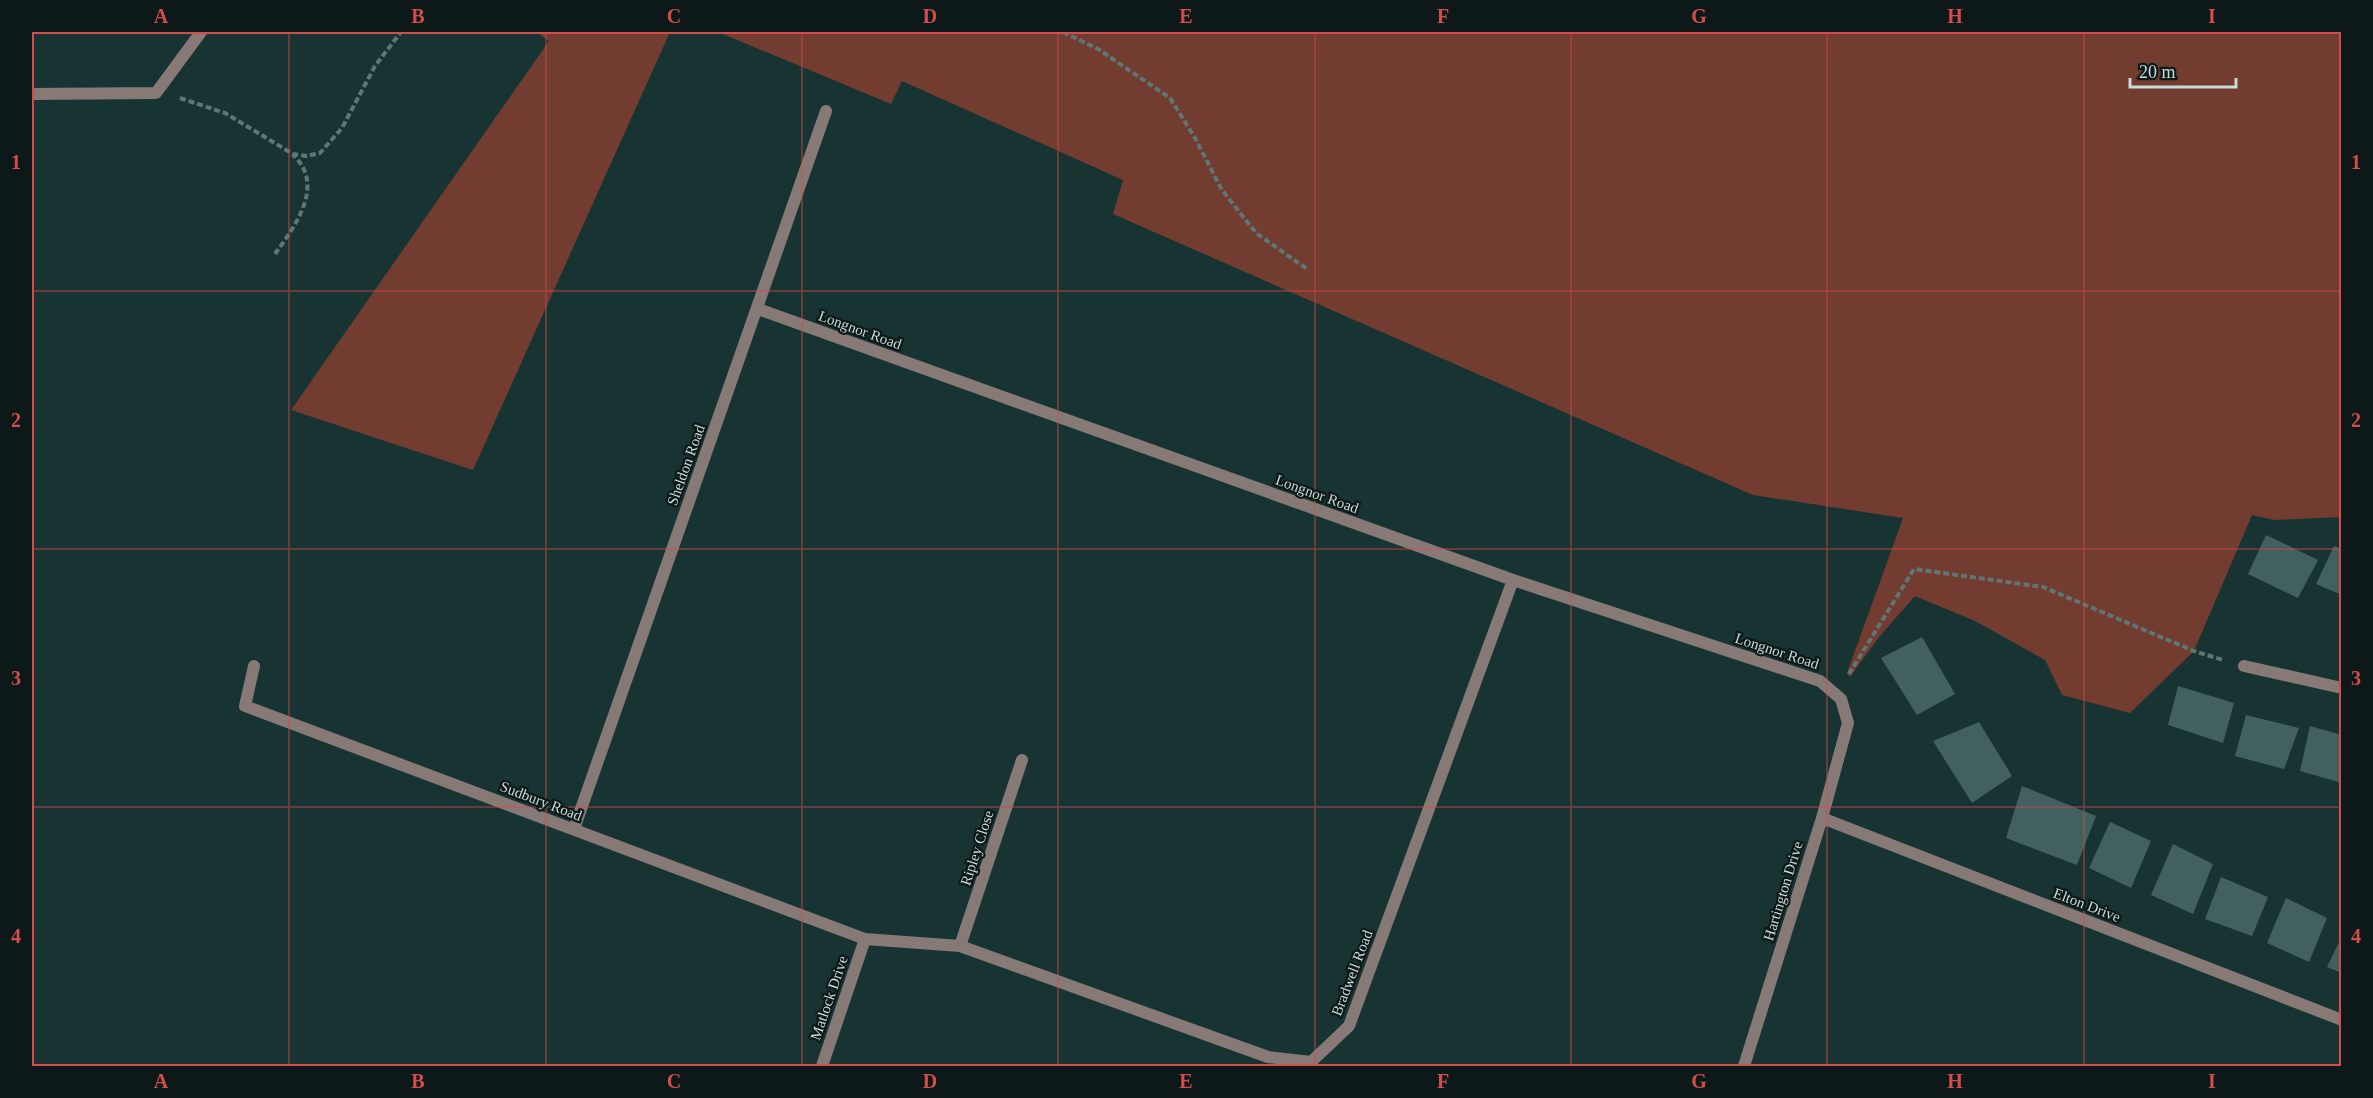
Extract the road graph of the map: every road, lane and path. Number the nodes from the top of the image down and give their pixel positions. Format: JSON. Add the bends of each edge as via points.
{"nodes":[{"id":1,"x":201,"y":32,"type":"edge"},
{"id":2,"x":401,"y":32,"type":"edge"},
{"id":3,"x":1064,"y":32,"type":"edge"},
{"id":4,"x":32,"y":93,"type":"edge"},
{"id":5,"x":156,"y":93,"type":"junction"},
{"id":6,"x":826,"y":111,"type":"dead end"},
{"id":7,"x":293,"y":154,"type":"junction"},
{"id":8,"x":275,"y":254,"type":"dead end"},
{"id":9,"x":1307,"y":269,"type":"dead end"},
{"id":10,"x":758,"y":309,"type":"junction"},
{"id":11,"x":1513,"y":580,"type":"junction"},
{"id":12,"x":254,"y":666,"type":"dead end"},
{"id":13,"x":2244,"y":666,"type":"joint"},
{"id":14,"x":2342,"y":688,"type":"edge"},
{"id":15,"x":1841,"y":699,"type":"junction"},
{"id":16,"x":1022,"y":760,"type":"dead end"},
{"id":17,"x":1822,"y":818,"type":"junction"},
{"id":18,"x":574,"y":829,"type":"junction"},
{"id":19,"x":865,"y":939,"type":"junction"},
{"id":20,"x":960,"y":946,"type":"junction"},
{"id":21,"x":2342,"y":1020,"type":"edge"},
{"id":22,"x":822,"y":1066,"type":"edge"},
{"id":23,"x":1744,"y":1066,"type":"edge"}],
"edges":[{"from":1,"to":5,"type":"street"},
{"from":2,"to":7,"type":"path","via":[[375,66],[342,128],[320,153]]},
{"from":3,"to":9,"type":"path","via":[[1170,98],[1221,190],[1256,233]]},
{"from":4,"to":5,"type":"street"},
{"from":5,"to":7,"type":"path","via":[[195,101],[225,113]]},
{"from":6,"to":10,"type":"street","name":"Sheldon Road"},
{"from":7,"to":8,"type":"path","via":[[303,163],[308,179],[306,200],[297,223]]},
{"from":10,"to":11,"type":"street","name":"Longnor Road"},
{"from":10,"to":18,"type":"street","name":"Sheldon Road"},
{"from":11,"to":15,"type":"street","name":"Longnor Road","via":[[1820,681]]},
{"from":11,"to":20,"type":"street","name":"Bradwell Road","via":[[1349,1026],[1311,1062],[1268,1057]]},
{"from":12,"to":18,"type":"street","name":"Sudbury Road","via":[[245,706]]},
{"from":13,"to":14,"type":"street"},
{"from":13,"to":15,"type":"path","via":[[2194,651],[2043,587],[1914,569],[1848,676]]},
{"from":15,"to":17,"type":"street","name":"Hartington Drive","via":[[1848,723]]},
{"from":16,"to":20,"type":"street","name":"Ripley Close"},
{"from":17,"to":21,"type":"street","name":"Elton Drive"},
{"from":17,"to":23,"type":"street","name":"Hartington Drive"},
{"from":18,"to":19,"type":"street","name":"Sudbury Road"},
{"from":19,"to":20,"type":"street","name":"Bradwell Road"},
{"from":19,"to":22,"type":"street","name":"Matlock Drive"}]}
